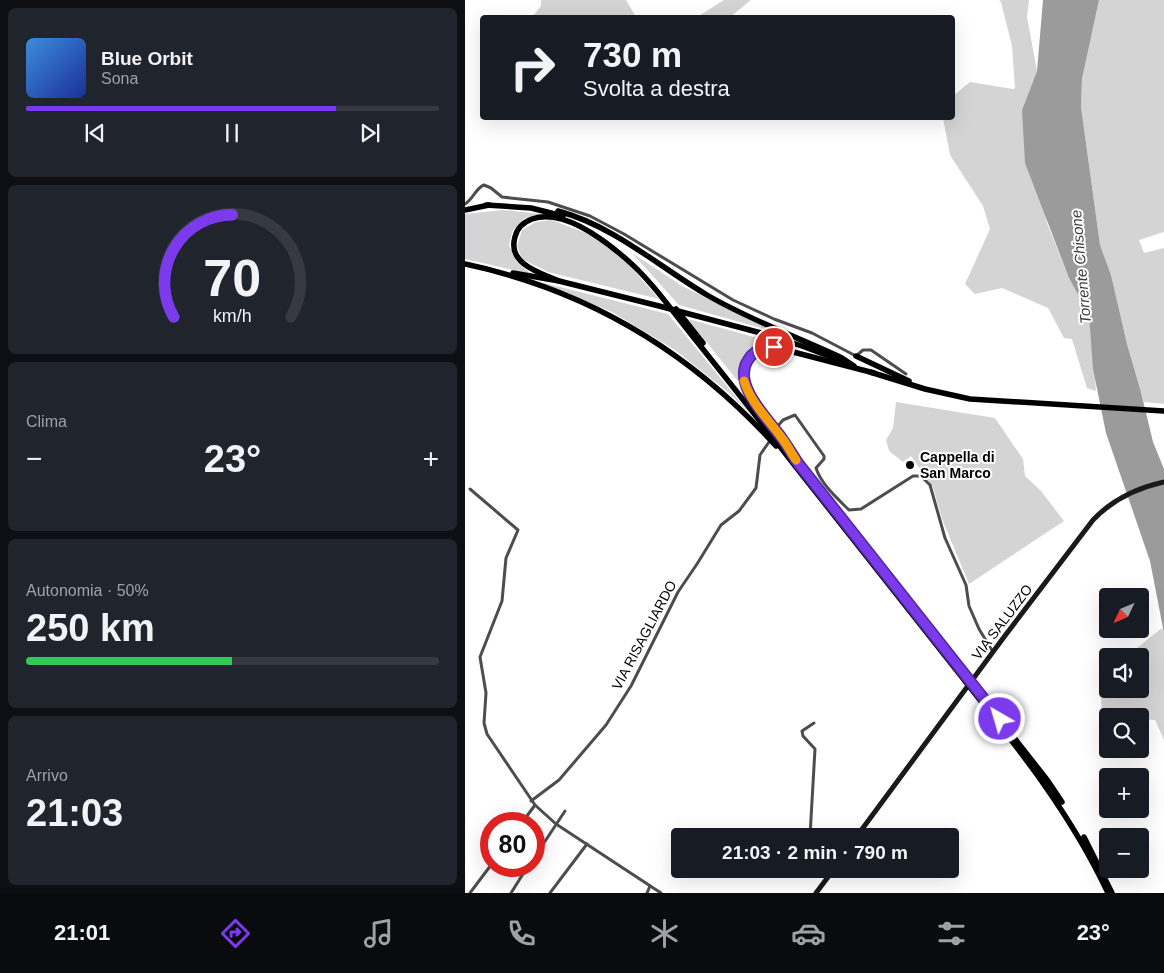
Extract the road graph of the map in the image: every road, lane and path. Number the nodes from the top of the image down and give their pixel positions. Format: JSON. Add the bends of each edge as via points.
{"nodes":[{"id":1,"x":465,"y":204,"type":"edge"},
{"id":2,"x":486,"y":205,"type":"junction"},
{"id":3,"x":465,"y":210,"type":"edge"},
{"id":4,"x":465,"y":264,"type":"edge"},
{"id":5,"x":482,"y":267,"type":"junction"},
{"id":6,"x":559,"y":281,"type":"junction"},
{"id":7,"x":856,"y":356,"type":"junction"},
{"id":8,"x":853,"y":366,"type":"junction"},
{"id":9,"x":874,"y":373,"type":"junction"},
{"id":10,"x":906,"y":374,"type":"dead end"},
{"id":11,"x":925,"y":389,"type":"junction"},
{"id":12,"x":1164,"y":411,"type":"edge"},
{"id":13,"x":777,"y":427,"type":"dead end"},
{"id":14,"x":769,"y":442,"type":"dead end"},
{"id":15,"x":798,"y":463,"type":"junction"},
{"id":16,"x":798,"y":470,"type":"junction"},
{"id":17,"x":1164,"y":482,"type":"edge"},
{"id":18,"x":470,"y":489,"type":"dead end"},
{"id":19,"x":911,"y":610,"type":"junction"},
{"id":20,"x":993,"y":652,"type":"junction"},
{"id":21,"x":974,"y":690,"type":"junction"},
{"id":22,"x":814,"y":723,"type":"dead end"},
{"id":23,"x":531,"y":801,"type":"junction"},
{"id":24,"x":535,"y":806,"type":"junction"},
{"id":25,"x":565,"y":811,"type":"dead end"},
{"id":26,"x":530,"y":812,"type":"edge"},
{"id":27,"x":557,"y":824,"type":"junction"},
{"id":28,"x":811,"y":828,"type":"edge"},
{"id":29,"x":863,"y":828,"type":"edge"},
{"id":30,"x":545,"y":842,"type":"edge"},
{"id":31,"x":587,"y":844,"type":"junction"},
{"id":32,"x":482,"y":877,"type":"edge"},
{"id":33,"x":521,"y":877,"type":"edge"},
{"id":34,"x":827,"y":878,"type":"edge"},
{"id":35,"x":650,"y":886,"type":"junction"},
{"id":36,"x":470,"y":893,"type":"edge"},
{"id":37,"x":511,"y":893,"type":"edge"},
{"id":38,"x":549,"y":893,"type":"edge"},
{"id":39,"x":647,"y":893,"type":"edge"},
{"id":40,"x":661,"y":893,"type":"edge"},
{"id":41,"x":817,"y":893,"type":"edge"},
{"id":42,"x":1108,"y":893,"type":"edge"},
{"id":43,"x":1112,"y":893,"type":"edge"}],
"edges":[{"from":1,"to":7,"type":"street","via":[[484,185],[501,197],[549,202],[590,216],[733,300],[812,333]]},
{"from":2,"to":3,"type":"main road"},
{"from":2,"to":8,"type":"main road","via":[[539,206],[585,220],[721,303]]},
{"from":2,"to":15,"type":"main road","via":[[531,208],[560,215],[591,229],[621,250],[684,318]]},
{"from":4,"to":5,"type":"main road"},
{"from":5,"to":6,"type":"main road"},
{"from":5,"to":16,"type":"main road","via":[[565,295],[654,340],[716,386]]},
{"from":6,"to":8,"type":"main road","via":[[802,346]]},
{"from":6,"to":16,"type":"main road","via":[[525,266],[516,254],[515,235],[531,220],[549,217],[569,222],[595,234],[628,260],[651,284]]},
{"from":7,"to":10,"type":"street","via":[[863,350],[871,350]]},
{"from":7,"to":11,"type":"main road"},
{"from":8,"to":9,"type":"main road"},
{"from":9,"to":11,"type":"main road"},
{"from":9,"to":15,"type":"main road","via":[[779,348],[762,348],[751,356],[744,374],[748,391]]},
{"from":11,"to":12,"type":"main road","via":[[970,399]]},
{"from":13,"to":20,"type":"street","via":[[795,415],[824,456],[816,468],[819,476],[849,510],[861,509],[913,476],[921,476],[930,485],[945,538],[966,585],[969,606]]},
{"from":14,"to":23,"type":"street","name":"VIA RISAGLIARDO","via":[[760,455],[756,488],[739,511],[721,525],[678,592],[631,686],[607,725],[559,780]]},
{"from":15,"to":19,"type":"main road"},
{"from":16,"to":19,"type":"main road"},
{"from":17,"to":20,"type":"main road","name":"VIA SALUZZO","via":[[1118,499],[1105,508]]},
{"from":18,"to":23,"type":"street","via":[[518,530],[506,558],[502,601],[480,657],[487,693],[484,723],[487,734]]},
{"from":19,"to":21,"type":"main road"},
{"from":20,"to":29,"type":"main road","name":"VIA SALUZZO"},
{"from":21,"to":42,"type":"main road","via":[[1064,811]]},
{"from":21,"to":43,"type":"main road","via":[[1048,781],[1101,868]]},
{"from":22,"to":28,"type":"street","via":[[803,731],[803,736],[815,749]]},
{"from":23,"to":24,"type":"street"},
{"from":24,"to":26,"type":"street"},
{"from":24,"to":27,"type":"street"},
{"from":25,"to":27,"type":"street"},
{"from":27,"to":30,"type":"street"},
{"from":27,"to":31,"type":"street"},
{"from":31,"to":35,"type":"street"},
{"from":31,"to":38,"type":"street"},
{"from":32,"to":36,"type":"street"},
{"from":33,"to":37,"type":"street"},
{"from":34,"to":41,"type":"main road"},
{"from":35,"to":39,"type":"street"},
{"from":35,"to":40,"type":"street"}]}
